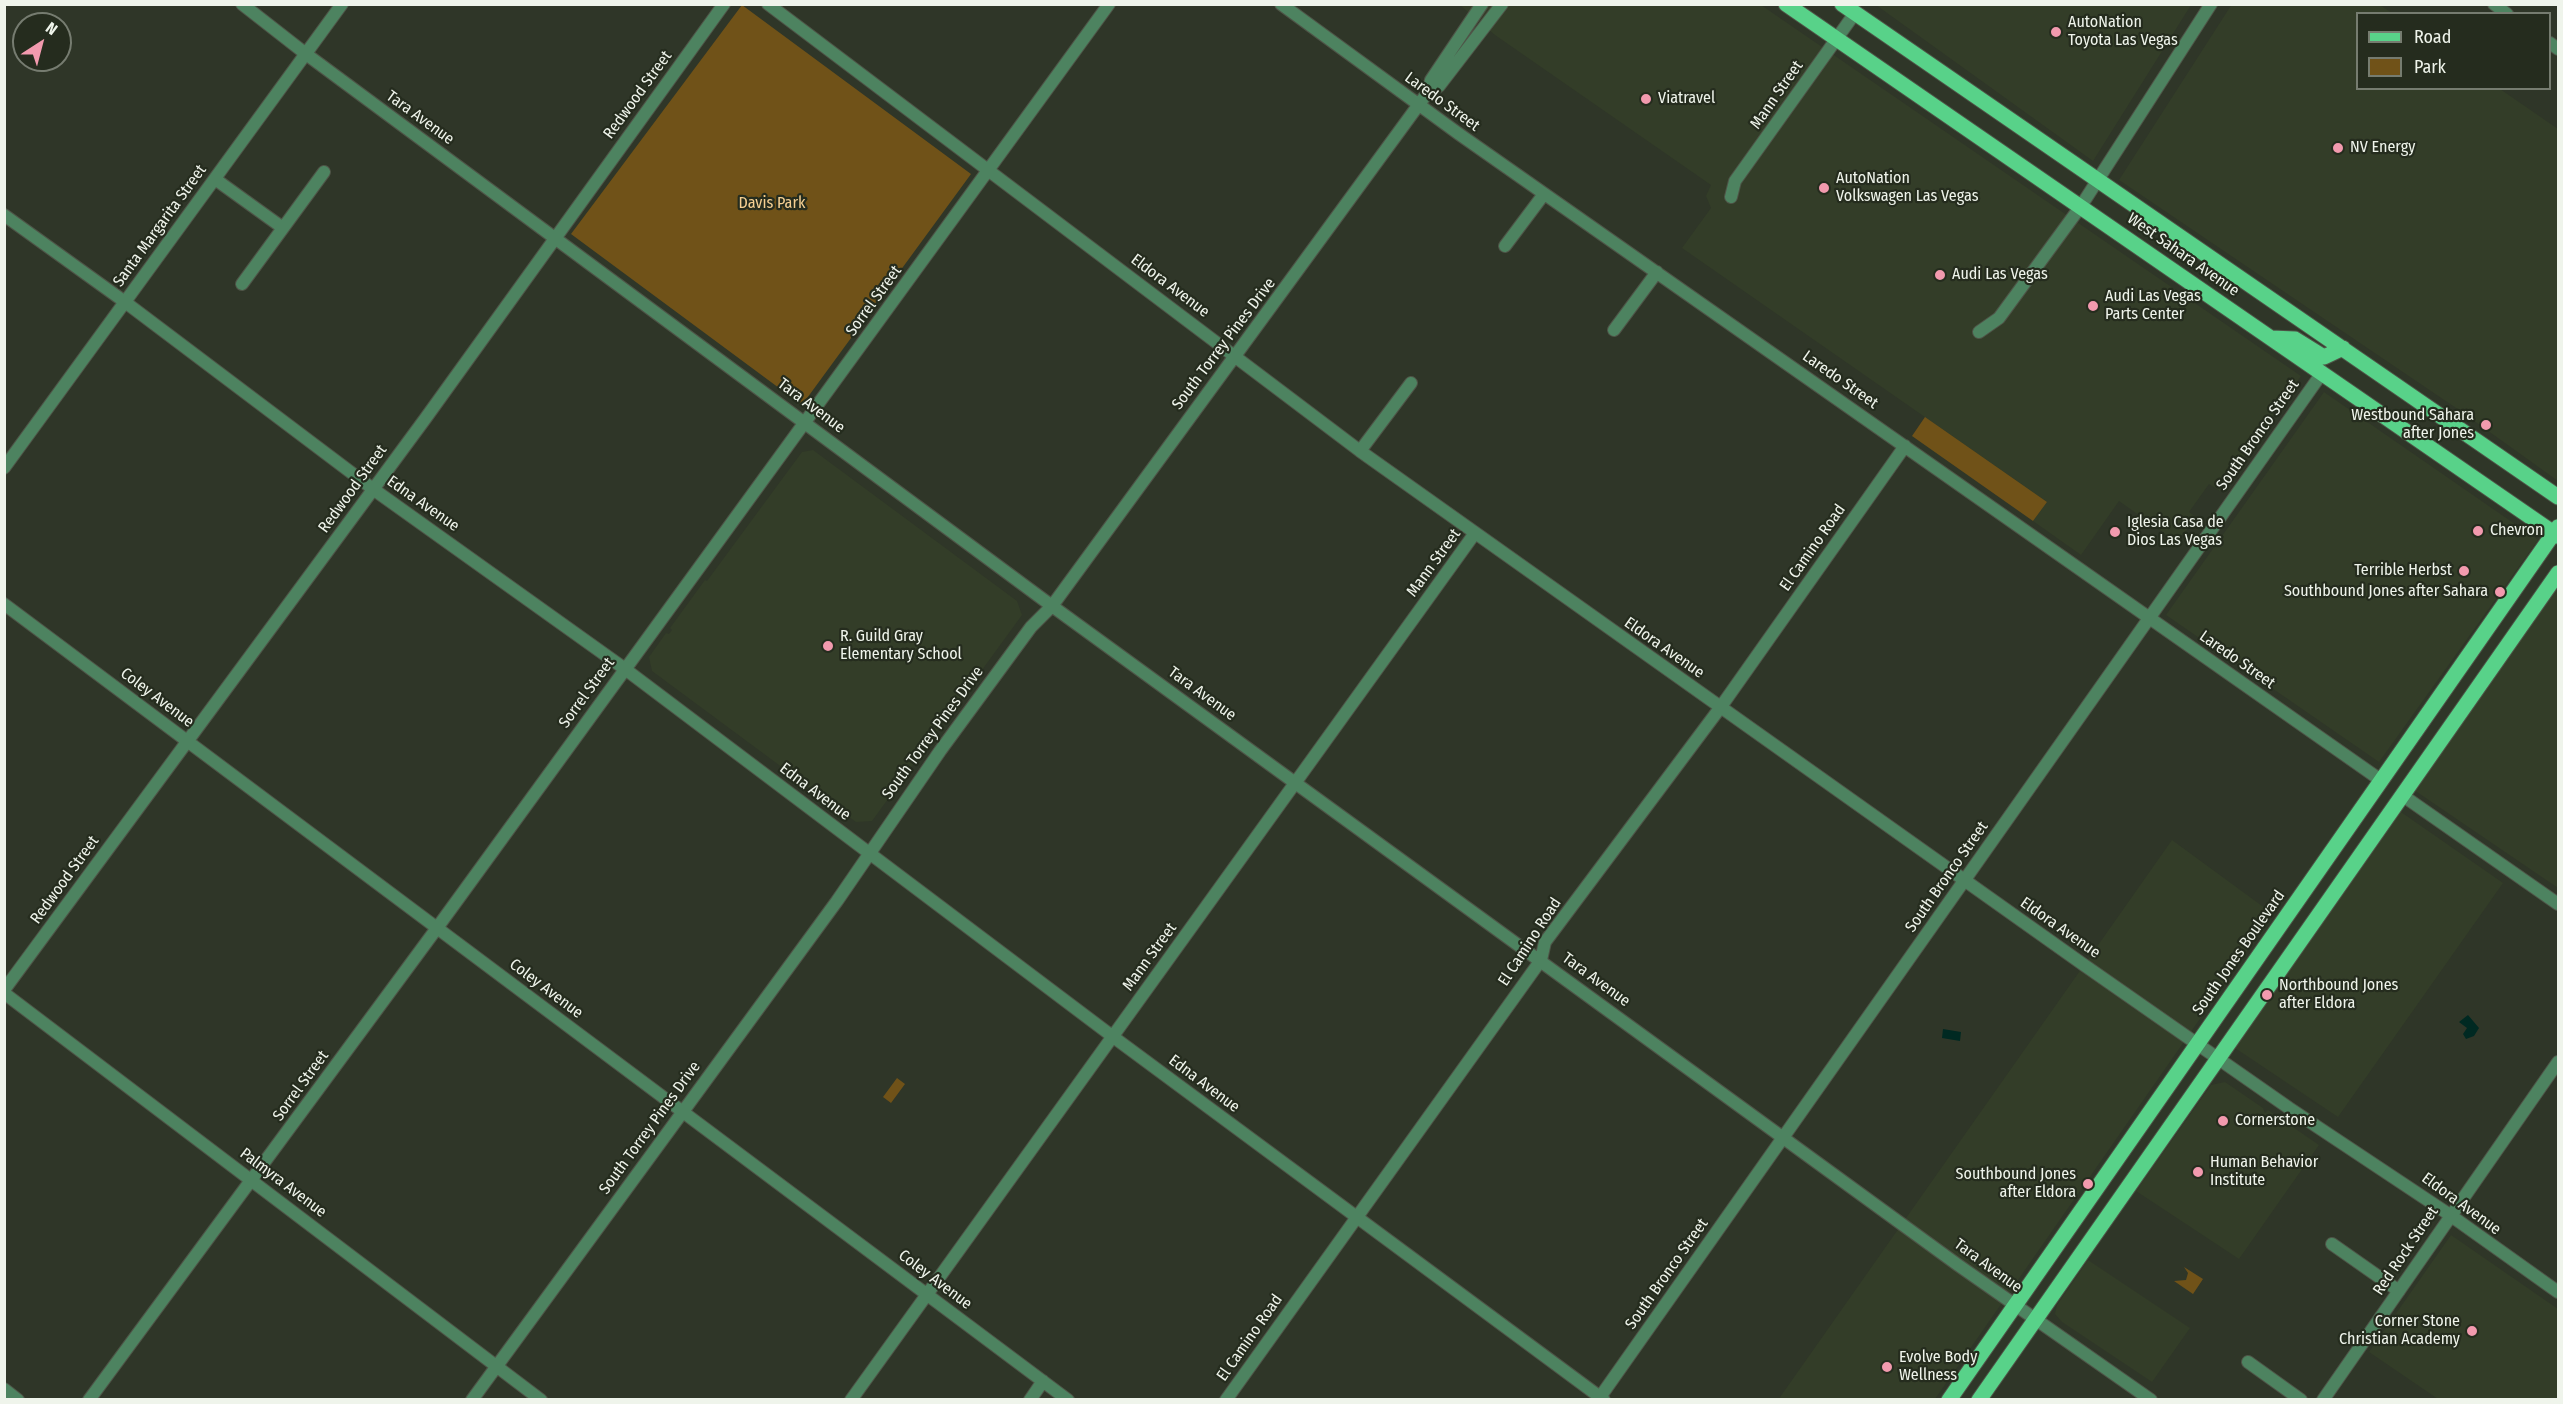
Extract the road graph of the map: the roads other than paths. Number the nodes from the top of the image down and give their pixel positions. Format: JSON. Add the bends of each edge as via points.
{"nodes":[{"id":1,"x":242,"y":4,"type":"edge"},
{"id":2,"x":342,"y":4,"type":"edge"},
{"id":3,"x":724,"y":4,"type":"edge"},
{"id":4,"x":768,"y":4,"type":"edge"},
{"id":5,"x":1109,"y":4,"type":"edge"},
{"id":6,"x":1281,"y":4,"type":"edge"},
{"id":7,"x":1502,"y":4,"type":"edge"},
{"id":8,"x":1786,"y":4,"type":"edge"},
{"id":9,"x":2211,"y":4,"type":"edge"},
{"id":10,"x":1479,"y":8,"type":"edge"},
{"id":11,"x":1849,"y":9,"type":"edge"},
{"id":12,"x":1490,"y":21,"type":"junction"},
{"id":13,"x":1837,"y":39,"type":"junction"},
{"id":14,"x":306,"y":54,"type":"junction"},
{"id":15,"x":1428,"y":92,"type":"junction"},
{"id":16,"x":1418,"y":105,"type":"junction"},
{"id":17,"x":990,"y":170,"type":"junction"},
{"id":18,"x":324,"y":172,"type":"dead end"},
{"id":19,"x":215,"y":179,"type":"junction"},
{"id":20,"x":2100,"y":180,"type":"junction"},
{"id":21,"x":1544,"y":194,"type":"junction"},
{"id":22,"x":1731,"y":197,"type":"dead end"},
{"id":23,"x":2081,"y":206,"type":"junction"},
{"id":24,"x":4,"y":215,"type":"edge"},
{"id":25,"x":283,"y":228,"type":"junction"},
{"id":26,"x":555,"y":238,"type":"junction"},
{"id":27,"x":1506,"y":246,"type":"dead end"},
{"id":28,"x":1657,"y":272,"type":"junction"},
{"id":29,"x":242,"y":284,"type":"dead end"},
{"id":30,"x":125,"y":302,"type":"junction"},
{"id":31,"x":1614,"y":330,"type":"dead end"},
{"id":32,"x":1979,"y":332,"type":"dead end"},
{"id":33,"x":2271,"y":338,"type":"junction"},
{"id":34,"x":2343,"y":348,"type":"junction"},
{"id":35,"x":1236,"y":356,"type":"junction"},
{"id":36,"x":2322,"y":373,"type":"junction"},
{"id":37,"x":1411,"y":383,"type":"dead end"},
{"id":38,"x":806,"y":423,"type":"junction"},
{"id":39,"x":1905,"y":446,"type":"junction"},
{"id":40,"x":1360,"y":451,"type":"junction"},
{"id":41,"x":4,"y":468,"type":"edge"},
{"id":42,"x":373,"y":489,"type":"junction"},
{"id":43,"x":2559,"y":497,"type":"edge"},
{"id":44,"x":2557,"y":532,"type":"edge"},
{"id":45,"x":1475,"y":533,"type":"junction"},
{"id":46,"x":2559,"y":573,"type":"edge"},
{"id":47,"x":4,"y":604,"type":"edge"},
{"id":48,"x":1052,"y":606,"type":"junction"},
{"id":49,"x":2149,"y":618,"type":"junction"},
{"id":50,"x":626,"y":669,"type":"junction"},
{"id":51,"x":1720,"y":708,"type":"junction"},
{"id":52,"x":187,"y":741,"type":"junction"},
{"id":53,"x":2382,"y":781,"type":"junction"},
{"id":54,"x":1296,"y":782,"type":"junction"},
{"id":55,"x":2402,"y":795,"type":"junction"},
{"id":56,"x":2363,"y":849,"type":"junction"},
{"id":57,"x":869,"y":854,"type":"junction"},
{"id":58,"x":1965,"y":882,"type":"junction"},
{"id":59,"x":2559,"y":904,"type":"edge"},
{"id":60,"x":438,"y":928,"type":"junction"},
{"id":61,"x":1541,"y":960,"type":"junction"},
{"id":62,"x":4,"y":991,"type":"edge"},
{"id":63,"x":1112,"y":1036,"type":"junction"},
{"id":64,"x":2197,"y":1044,"type":"junction"},
{"id":65,"x":2216,"y":1058,"type":"junction"},
{"id":66,"x":2559,"y":1062,"type":"edge"},
{"id":67,"x":682,"y":1112,"type":"junction"},
{"id":68,"x":1783,"y":1138,"type":"junction"},
{"id":69,"x":252,"y":1180,"type":"junction"},
{"id":70,"x":2450,"y":1215,"type":"junction"},
{"id":71,"x":1356,"y":1217,"type":"junction"},
{"id":72,"x":2332,"y":1244,"type":"dead end"},
{"id":73,"x":2399,"y":1291,"type":"junction"},
{"id":74,"x":2559,"y":1292,"type":"edge"},
{"id":75,"x":926,"y":1293,"type":"junction"},
{"id":76,"x":2014,"y":1306,"type":"junction"},
{"id":77,"x":2034,"y":1320,"type":"junction"},
{"id":78,"x":2248,"y":1362,"type":"dead end"},
{"id":79,"x":497,"y":1366,"type":"junction"},
{"id":80,"x":1043,"y":1381,"type":"junction"},
{"id":81,"x":4,"y":1389,"type":"edge"},
{"id":82,"x":1601,"y":1399,"type":"edge"},
{"id":83,"x":18,"y":1400,"type":"edge"},
{"id":84,"x":89,"y":1400,"type":"edge"},
{"id":85,"x":472,"y":1400,"type":"edge"},
{"id":86,"x":541,"y":1400,"type":"edge"},
{"id":87,"x":851,"y":1400,"type":"edge"},
{"id":88,"x":1030,"y":1400,"type":"edge"},
{"id":89,"x":1068,"y":1400,"type":"edge"},
{"id":90,"x":1226,"y":1400,"type":"edge"},
{"id":91,"x":1949,"y":1400,"type":"edge"},
{"id":92,"x":1979,"y":1400,"type":"edge"},
{"id":93,"x":2151,"y":1400,"type":"edge"},
{"id":94,"x":2301,"y":1400,"type":"edge"},
{"id":95,"x":2323,"y":1400,"type":"edge"}],
"edges":[{"from":1,"to":14,"type":"street","name":"Tara Avenue"},
{"from":2,"to":14,"type":"street","name":"Santa Margarita Street"},
{"from":3,"to":26,"type":"street","name":"Redwood Street"},
{"from":4,"to":17,"type":"street","name":"Eldora Avenue"},
{"from":5,"to":17,"type":"street","name":"Sorrel Street"},
{"from":6,"to":16,"type":"street","name":"Laredo Street"},
{"from":7,"to":12,"type":"street","name":"South Torrey Pines Drive"},
{"from":8,"to":13,"type":"main road","name":"West Sahara Avenue"},
{"from":9,"to":20,"type":"street"},
{"from":10,"to":12,"type":"street"},
{"from":10,"to":15,"type":"street","name":"South Torrey Pines Drive","via":[[1431,80]]},
{"from":11,"to":13,"type":"street","name":"Mann Street"},
{"from":11,"to":20,"type":"main road","name":"West Sahara Avenue"},
{"from":12,"to":15,"type":"street","name":"South Torrey Pines Drive","via":[[1439,86]]},
{"from":13,"to":22,"type":"street","name":"Mann Street","via":[[1735,182]]},
{"from":13,"to":23,"type":"main road","name":"West Sahara Avenue"},
{"from":14,"to":19,"type":"street","name":"Santa Margarita Street"},
{"from":14,"to":26,"type":"street","name":"Tara Avenue"},
{"from":15,"to":16,"type":"street","name":"South Torrey Pines Drive"},
{"from":16,"to":21,"type":"street","name":"Laredo Street"},
{"from":16,"to":35,"type":"street","name":"South Torrey Pines Drive"},
{"from":17,"to":35,"type":"street","name":"Eldora Avenue"},
{"from":17,"to":38,"type":"street","name":"Sorrel Street"},
{"from":18,"to":25,"type":"street"},
{"from":19,"to":25,"type":"street"},
{"from":19,"to":30,"type":"street","name":"Santa Margarita Street"},
{"from":20,"to":23,"type":"street"},
{"from":20,"to":34,"type":"main road","name":"West Sahara Avenue"},
{"from":21,"to":27,"type":"street"},
{"from":21,"to":28,"type":"street","name":"Laredo Street"},
{"from":23,"to":32,"type":"street","via":[[1999,318]]},
{"from":23,"to":33,"type":"main road","name":"West Sahara Avenue"},
{"from":24,"to":30,"type":"street","name":"Edna Avenue"},
{"from":25,"to":29,"type":"street"},
{"from":26,"to":38,"type":"street","name":"Tara Avenue"},
{"from":26,"to":42,"type":"street","name":"Redwood Street"},
{"from":28,"to":31,"type":"street"},
{"from":28,"to":39,"type":"street","name":"Laredo Street"},
{"from":30,"to":41,"type":"street","name":"Santa Margarita Street"},
{"from":30,"to":42,"type":"street","name":"Edna Avenue"},
{"from":33,"to":34,"type":"main road","via":[[2295,339],[2324,357]]},
{"from":33,"to":36,"type":"main road","name":"West Sahara Avenue"},
{"from":34,"to":43,"type":"main road","name":"West Sahara Avenue"},
{"from":35,"to":40,"type":"street","name":"Eldora Avenue"},
{"from":35,"to":48,"type":"street","name":"South Torrey Pines Drive"},
{"from":36,"to":44,"type":"main road","name":"West Sahara Avenue"},
{"from":36,"to":49,"type":"street","name":"South Bronco Street"},
{"from":37,"to":40,"type":"street"},
{"from":38,"to":48,"type":"street","name":"Tara Avenue"},
{"from":38,"to":50,"type":"street","name":"Sorrel Street"},
{"from":39,"to":49,"type":"street","name":"Laredo Street"},
{"from":39,"to":51,"type":"street","name":"El Camino Road"},
{"from":40,"to":45,"type":"street","name":"Eldora Avenue"},
{"from":42,"to":50,"type":"street","name":"Edna Avenue"},
{"from":42,"to":52,"type":"street","name":"Redwood Street"},
{"from":44,"to":53,"type":"main road","name":"South Jones Boulevard"},
{"from":45,"to":51,"type":"street","name":"Eldora Avenue"},
{"from":45,"to":54,"type":"street","name":"Mann Street"},
{"from":46,"to":55,"type":"main road"},
{"from":47,"to":52,"type":"street","name":"Coley Avenue"},
{"from":48,"to":54,"type":"street","name":"Tara Avenue"},
{"from":48,"to":57,"type":"street","name":"South Torrey Pines Drive","via":[[1031,627]]},
{"from":49,"to":53,"type":"street","name":"Laredo Street"},
{"from":49,"to":58,"type":"street","name":"South Bronco Street"},
{"from":50,"to":57,"type":"street","name":"Edna Avenue"},
{"from":50,"to":60,"type":"street","name":"Sorrel Street"},
{"from":51,"to":58,"type":"street","name":"Eldora Avenue"},
{"from":51,"to":61,"type":"street","name":"El Camino Road","via":[[1545,942]]},
{"from":52,"to":60,"type":"street","name":"Coley Avenue"},
{"from":52,"to":62,"type":"street","name":"Redwood Street"},
{"from":53,"to":56,"type":"main road","via":[[2383,796],[2369,816]]},
{"from":53,"to":64,"type":"main road","name":"South Jones Boulevard"},
{"from":54,"to":61,"type":"street","name":"Tara Avenue"},
{"from":54,"to":63,"type":"street","name":"Mann Street"},
{"from":55,"to":56,"type":"main road"},
{"from":55,"to":59,"type":"street"},
{"from":56,"to":65,"type":"main road"},
{"from":57,"to":63,"type":"street","name":"Edna Avenue"},
{"from":57,"to":67,"type":"street","name":"South Torrey Pines Drive"},
{"from":58,"to":64,"type":"street","name":"Eldora Avenue"},
{"from":58,"to":68,"type":"street","name":"South Bronco Street"},
{"from":60,"to":67,"type":"street","name":"Coley Avenue"},
{"from":60,"to":69,"type":"street","name":"Sorrel Street"},
{"from":61,"to":68,"type":"street","name":"Tara Avenue"},
{"from":61,"to":71,"type":"street","name":"El Camino Road"},
{"from":62,"to":69,"type":"street","name":"Palmyra Avenue"},
{"from":63,"to":71,"type":"street","name":"Edna Avenue"},
{"from":63,"to":75,"type":"street","name":"Mann Street"},
{"from":64,"to":65,"type":"street","name":"Eldora Avenue"},
{"from":64,"to":76,"type":"main road","name":"South Jones Boulevard"},
{"from":65,"to":70,"type":"street","name":"Eldora Avenue"},
{"from":65,"to":77,"type":"main road"},
{"from":66,"to":70,"type":"street","name":"Red Rock Street"},
{"from":67,"to":75,"type":"street","name":"Coley Avenue"},
{"from":67,"to":79,"type":"street","name":"South Torrey Pines Drive"},
{"from":68,"to":76,"type":"street","name":"Tara Avenue"},
{"from":68,"to":82,"type":"street","name":"South Bronco Street"},
{"from":69,"to":79,"type":"street","name":"Palmyra Avenue"},
{"from":69,"to":84,"type":"street","name":"Sorrel Street"},
{"from":70,"to":73,"type":"street","name":"Red Rock Street"},
{"from":70,"to":74,"type":"street","name":"Eldora Avenue"},
{"from":71,"to":82,"type":"street","name":"Edna Avenue"},
{"from":71,"to":90,"type":"street","name":"El Camino Road"},
{"from":72,"to":73,"type":"street"},
{"from":73,"to":95,"type":"street","name":"Red Rock Street"},
{"from":75,"to":80,"type":"street","name":"Coley Avenue"},
{"from":75,"to":87,"type":"street","name":"Mann Street"},
{"from":76,"to":77,"type":"street","name":"Tara Avenue"},
{"from":76,"to":91,"type":"main road","name":"South Jones Boulevard"},
{"from":77,"to":92,"type":"main road"},
{"from":77,"to":93,"type":"street","name":"Tara Avenue"},
{"from":78,"to":94,"type":"street"},
{"from":79,"to":85,"type":"street","name":"South Torrey Pines Drive"},
{"from":79,"to":86,"type":"street","name":"Palmyra Avenue"},
{"from":80,"to":88,"type":"street"},
{"from":80,"to":89,"type":"street","name":"Coley Avenue"},
{"from":81,"to":83,"type":"street"}]}
